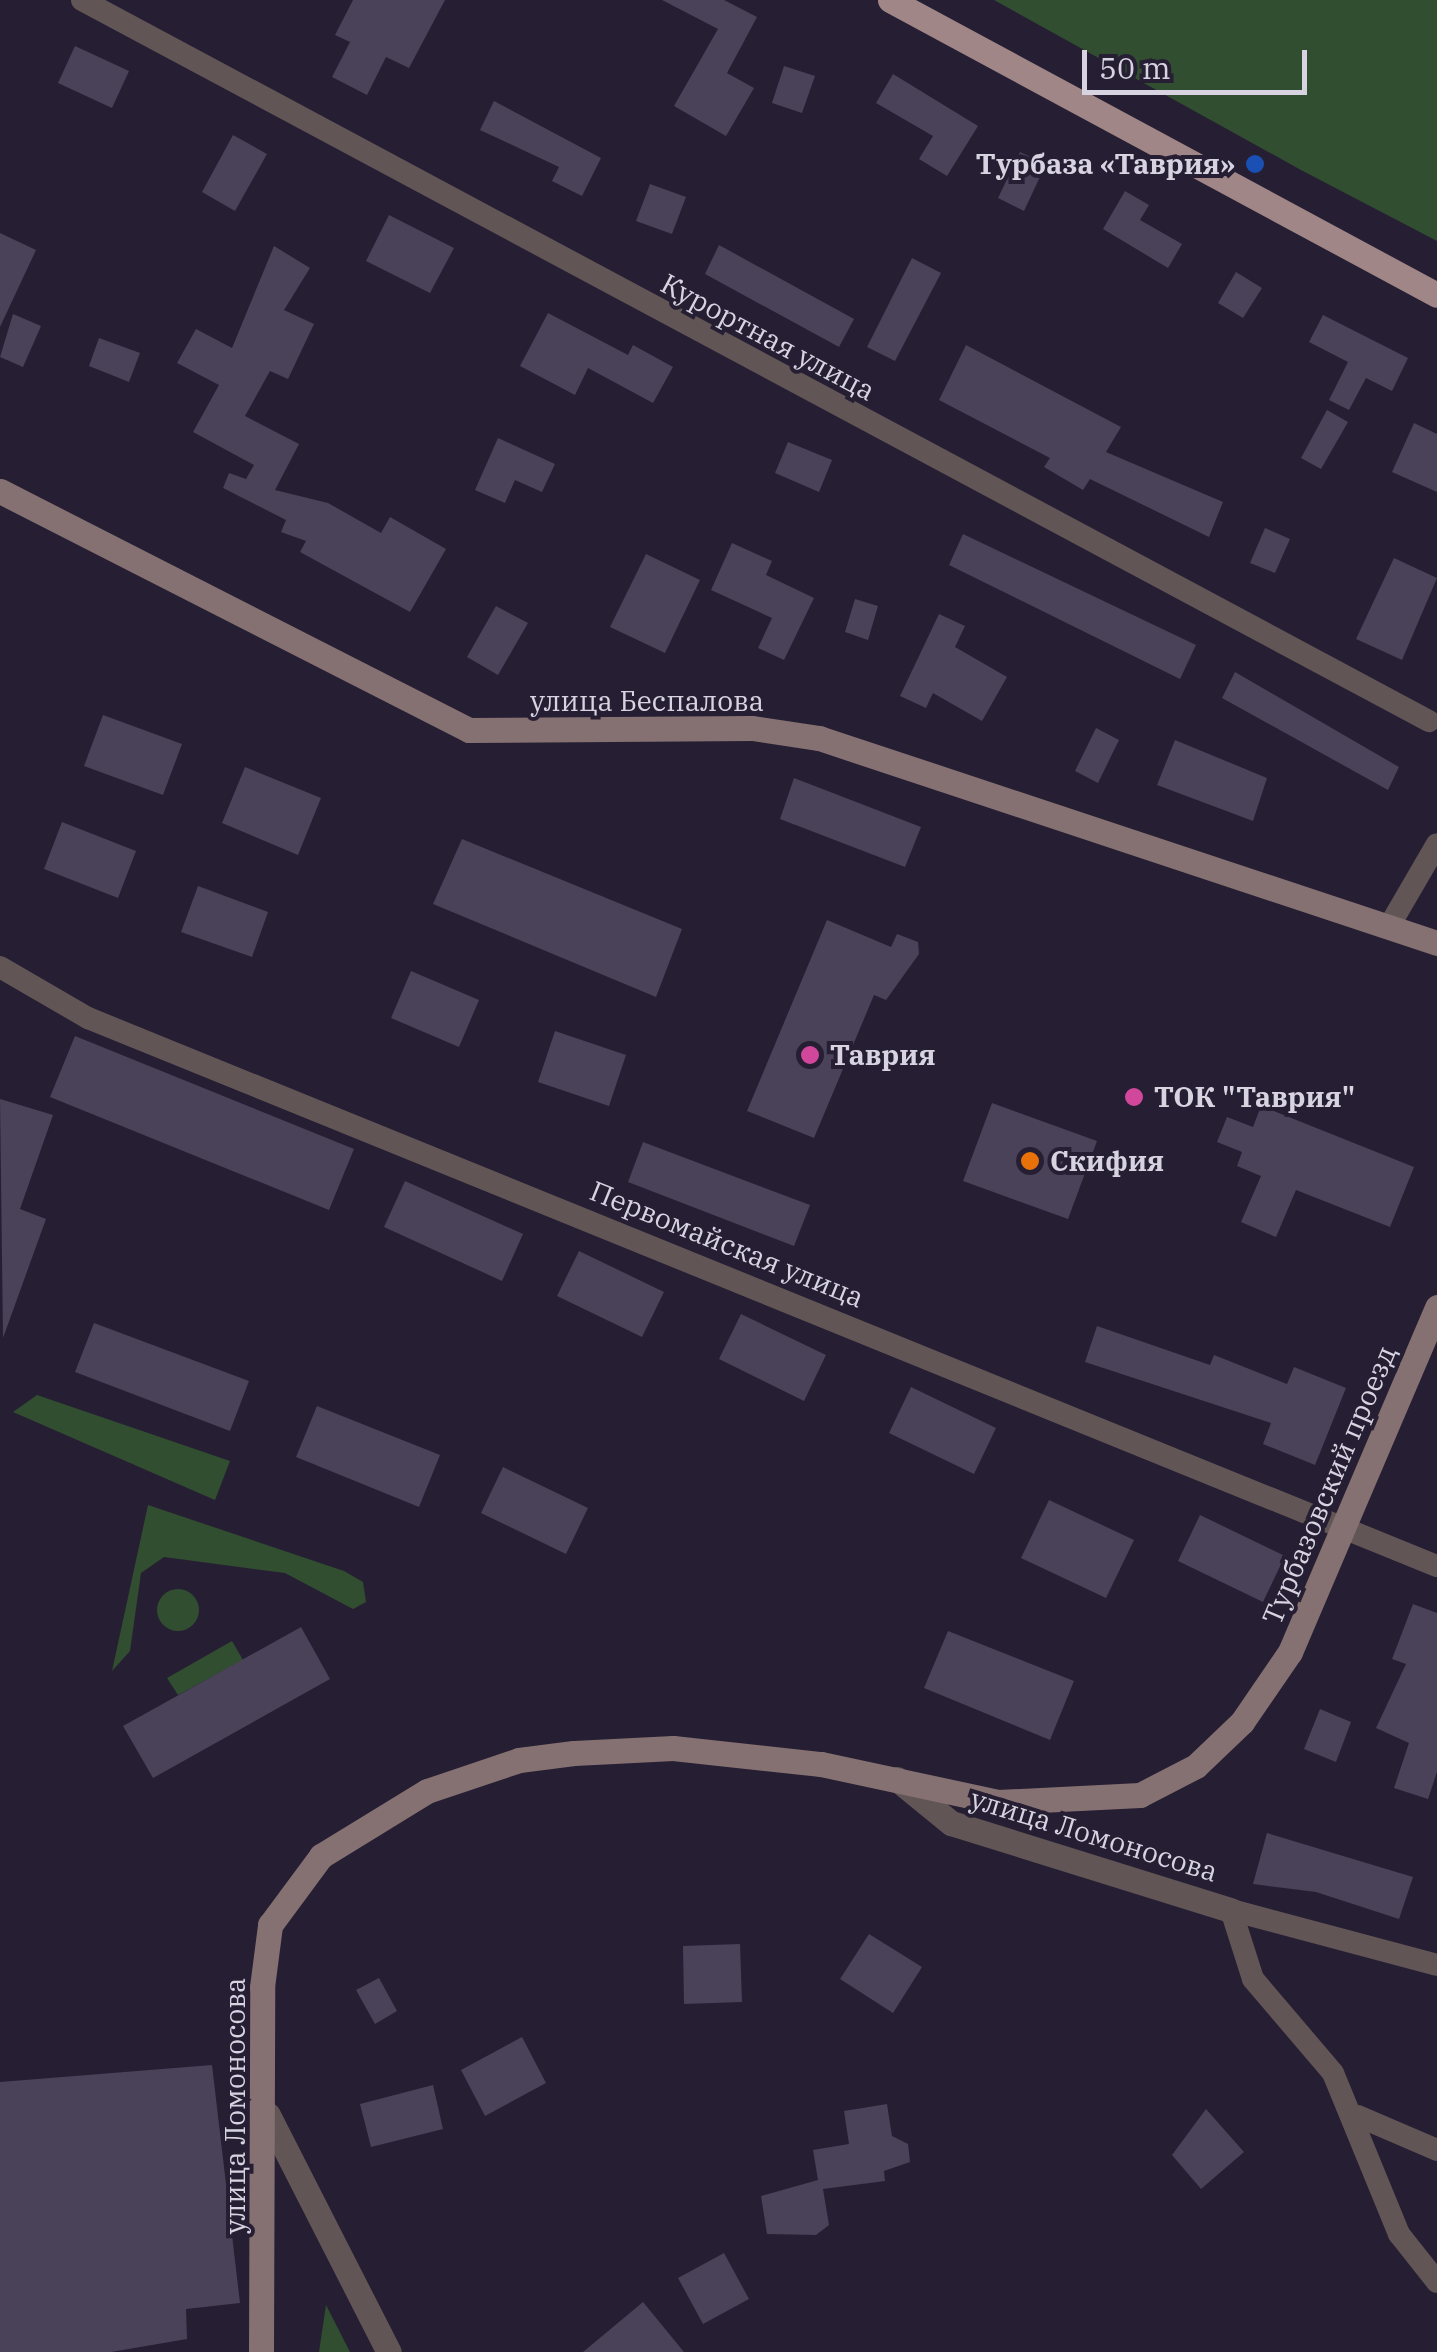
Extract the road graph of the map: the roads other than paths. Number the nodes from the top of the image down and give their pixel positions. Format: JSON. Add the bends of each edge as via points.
{"nodes":[{"id":1,"x":82,"y":0,"type":"edge"},
{"id":2,"x":890,"y":0,"type":"edge"},
{"id":3,"x":1437,"y":295,"type":"edge"},
{"id":4,"x":0,"y":491,"type":"edge"},
{"id":5,"x":1429,"y":721,"type":"dead end"},
{"id":6,"x":1437,"y":844,"type":"edge"},
{"id":7,"x":1391,"y":923,"type":"junction"},
{"id":8,"x":1437,"y":943,"type":"edge"},
{"id":9,"x":0,"y":967,"type":"edge"},
{"id":10,"x":1437,"y":1307,"type":"edge"},
{"id":11,"x":1350,"y":1528,"type":"junction"},
{"id":12,"x":1437,"y":1566,"type":"edge"},
{"id":13,"x":897,"y":1780,"type":"junction"},
{"id":14,"x":1231,"y":1910,"type":"junction"},
{"id":15,"x":1437,"y":1965,"type":"edge"},
{"id":16,"x":268,"y":2115,"type":"junction"},
{"id":17,"x":1358,"y":2116,"type":"junction"},
{"id":18,"x":1437,"y":2150,"type":"edge"},
{"id":19,"x":1437,"y":2282,"type":"edge"},
{"id":20,"x":261,"y":2352,"type":"edge"},
{"id":21,"x":389,"y":2352,"type":"edge"}],
"edges":[{"from":1,"to":5,"type":"street","name":"Курортная улица"},
{"from":2,"to":3,"type":"main road"},
{"from":4,"to":7,"type":"main road","name":"улица Беспалова","via":[[469,730],[752,728],[819,738]]},
{"from":6,"to":7,"type":"street"},
{"from":7,"to":8,"type":"main road","name":"улица Беспалова"},
{"from":9,"to":11,"type":"street","name":"Первомайская улица","via":[[88,1018]]},
{"from":10,"to":11,"type":"main road","name":"Турбазовский проезд"},
{"from":11,"to":12,"type":"street","name":"Первомайская улица"},
{"from":11,"to":13,"type":"main road","name":"Турбазовский проезд","via":[[1290,1652],[1242,1722],[1196,1766],[1140,1795],[1076,1805],[998,1802]]},
{"from":13,"to":14,"type":"street","name":"улица Ломоносова","via":[[951,1823]]},
{"from":13,"to":16,"type":"main road","name":"улица Ломоносова","via":[[673,1748],[574,1753],[519,1760],[375,1817],[321,1856],[270,1925],[262,1987]]},
{"from":14,"to":15,"type":"street","name":"улица Ломоносова"},
{"from":14,"to":17,"type":"street","via":[[1253,1979]]},
{"from":16,"to":20,"type":"main road","name":"улица Ломоносова"},
{"from":16,"to":21,"type":"street"},
{"from":17,"to":18,"type":"street"},
{"from":17,"to":19,"type":"street","via":[[1399,2234]]}]}
